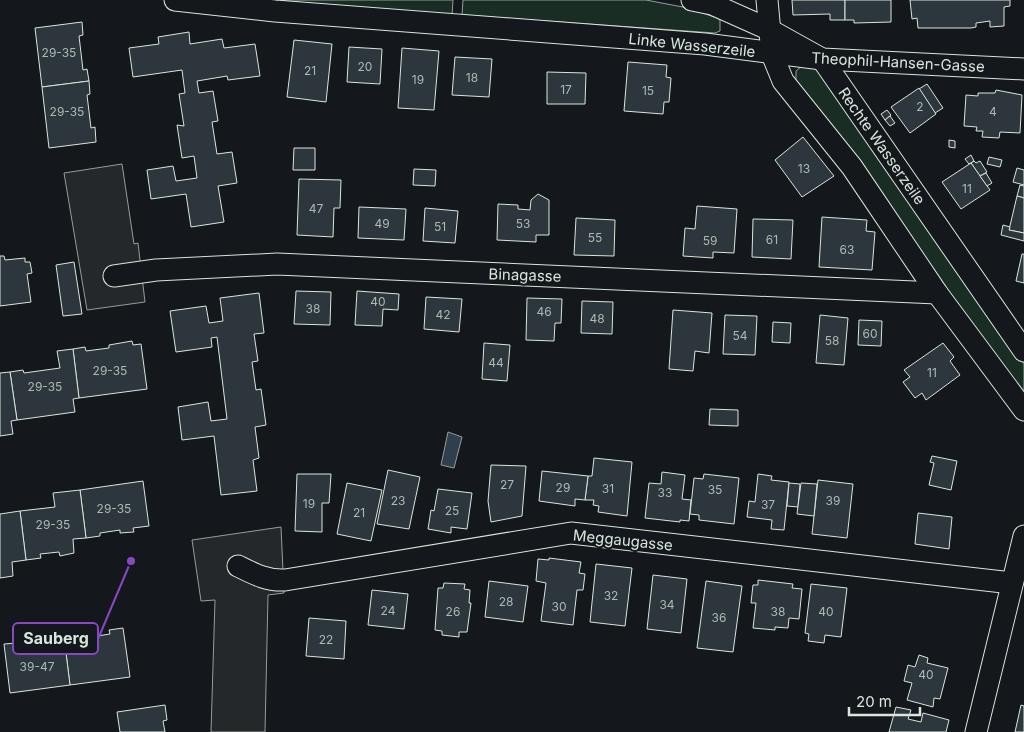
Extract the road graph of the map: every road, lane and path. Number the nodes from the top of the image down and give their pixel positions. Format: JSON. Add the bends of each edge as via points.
{"nodes":[{"id":1,"x":175,"y":0,"type":"edge"},
{"id":2,"x":692,"y":0,"type":"edge"},
{"id":3,"x":767,"y":0,"type":"edge"},
{"id":4,"x":768,"y":28,"type":"junction"},
{"id":5,"x":772,"y":54,"type":"junction"},
{"id":6,"x":822,"y":59,"type":"junction"},
{"id":7,"x":1024,"y":69,"type":"edge"},
{"id":8,"x":114,"y":276,"type":"dead end"},
{"id":9,"x":937,"y":293,"type":"junction"},
{"id":10,"x":1024,"y":351,"type":"edge"},
{"id":11,"x":1024,"y":410,"type":"edge"},
{"id":12,"x":1024,"y":536,"type":"edge"},
{"id":13,"x":238,"y":566,"type":"dead end"},
{"id":14,"x":1012,"y":583,"type":"junction"},
{"id":15,"x":976,"y":732,"type":"edge"}],
"edges":[{"from":1,"to":5,"type":"street","name":"Linke Wasserzeile","via":[[275,11],[704,44]]},
{"from":2,"to":4,"type":"street","name":"Rechte Wasserzeile","via":[[712,4]]},
{"from":3,"to":4,"type":"street"},
{"from":4,"to":5,"type":"street"},
{"from":4,"to":6,"type":"street","name":"Rechte Wasserzeile"},
{"from":5,"to":6,"type":"street","name":"Theophil-Hansen-Gasse"},
{"from":5,"to":9,"type":"street","name":"Linke Wasserzeile","via":[[783,81],[852,167]]},
{"from":6,"to":7,"type":"street","name":"Theophil-Hansen-Gasse"},
{"from":6,"to":10,"type":"street","name":"Rechte Wasserzeile"},
{"from":8,"to":9,"type":"street","name":"Binagasse","via":[[156,270],[277,264]]},
{"from":9,"to":11,"type":"street","name":"Linke Wasserzeile"},
{"from":12,"to":14,"type":"street"},
{"from":13,"to":14,"type":"street","name":"Meggaugasse","via":[[264,578],[285,580],[571,533]]},
{"from":14,"to":15,"type":"street"}]}
